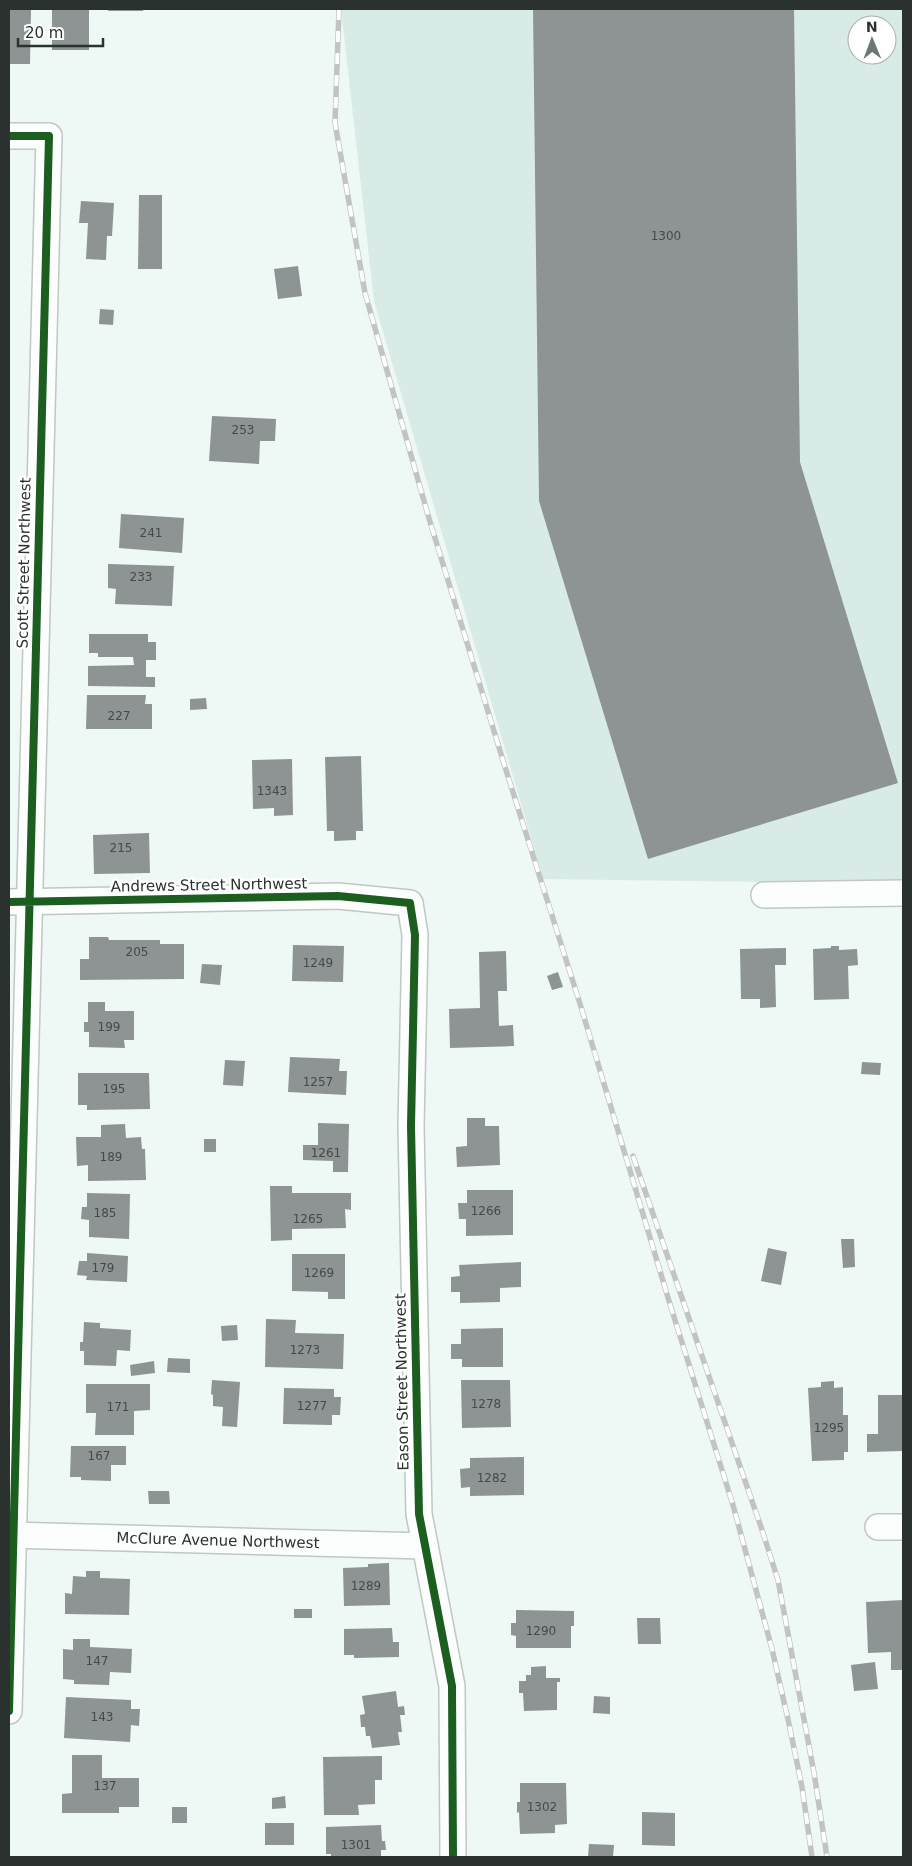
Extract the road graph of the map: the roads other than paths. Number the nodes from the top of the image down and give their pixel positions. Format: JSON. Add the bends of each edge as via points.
{"nodes":[{"id":1,"x":9,"y":136,"type":"edge"},
{"id":2,"x":903,"y":893,"type":"edge"},
{"id":3,"x":764,"y":895,"type":"dead end"},
{"id":4,"x":19,"y":902,"type":"edge"},
{"id":5,"x":410,"y":903,"type":"joint"},
{"id":6,"x":878,"y":1527,"type":"dead end"},
{"id":7,"x":903,"y":1527,"type":"edge"},
{"id":8,"x":11,"y":1535,"type":"edge"},
{"id":9,"x":426,"y":1546,"type":"junction"},
{"id":10,"x":9,"y":1711,"type":"edge"},
{"id":11,"x":452,"y":1857,"type":"edge"}],
"edges":[{"from":1,"to":4,"type":"street","name":"Scott Street Northwest","via":[[49,136]]},
{"from":2,"to":3,"type":"street"},
{"from":4,"to":5,"type":"street","name":"Andrews Street Northwest","via":[[338,896]]},
{"from":4,"to":8,"type":"street","name":"Scott Street Northwest"},
{"from":5,"to":9,"type":"street","name":"Eason Street Northwest","via":[[415,935],[411,1126],[417,1459],[419,1514]]},
{"from":6,"to":7,"type":"street"},
{"from":8,"to":9,"type":"street","name":"McClure Avenue Northwest"},
{"from":8,"to":10,"type":"street","name":"Scott Street Northwest"},
{"from":9,"to":11,"type":"street","name":"Eason Street Northwest","via":[[452,1686]]}]}
